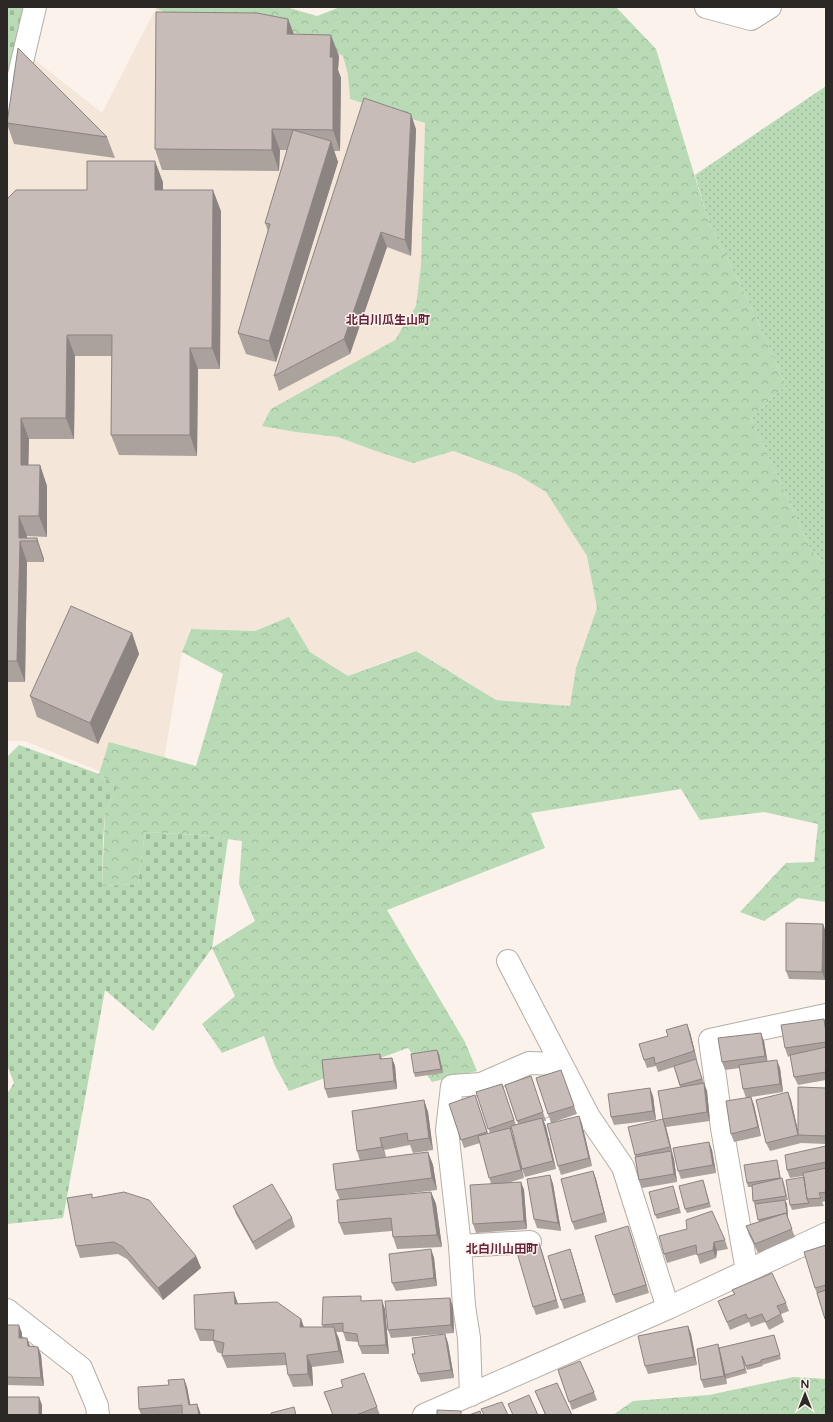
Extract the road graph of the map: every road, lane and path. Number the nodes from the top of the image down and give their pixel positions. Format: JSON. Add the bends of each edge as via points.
{"nodes":[{"id":1,"x":35,"y":7,"type":"edge"},
{"id":2,"x":706,"y":7,"type":"edge"},
{"id":3,"x":770,"y":7,"type":"edge"},
{"id":4,"x":7,"y":108,"type":"edge"},
{"id":5,"x":508,"y":961,"type":"dead end"},
{"id":6,"x":826,"y":1015,"type":"edge"},
{"id":7,"x":561,"y":1064,"type":"junction"},
{"id":8,"x":589,"y":1117,"type":"junction"},
{"id":9,"x":552,"y":1128,"type":"edge"},
{"id":10,"x":826,"y":1234,"type":"edge"},
{"id":11,"x":530,"y":1242,"type":"dead end"},
{"id":12,"x":460,"y":1246,"type":"junction"},
{"id":13,"x":747,"y":1271,"type":"junction"},
{"id":14,"x":668,"y":1308,"type":"junction"},
{"id":15,"x":7,"y":1310,"type":"edge"},
{"id":16,"x":470,"y":1395,"type":"junction"},
{"id":17,"x":98,"y":1415,"type":"edge"},
{"id":18,"x":424,"y":1415,"type":"edge"}],
"edges":[{"from":1,"to":4,"type":"street","via":[[14,100]]},
{"from":2,"to":3,"type":"street","via":[[752,19]]},
{"from":5,"to":7,"type":"street"},
{"from":6,"to":13,"type":"street","via":[[710,1040],[722,1128]]},
{"from":7,"to":8,"type":"street"},
{"from":7,"to":12,"type":"street","via":[[529,1063],[482,1084],[452,1086],[447,1130]]},
{"from":8,"to":9,"type":"street"},
{"from":8,"to":14,"type":"street","via":[[623,1167]]},
{"from":10,"to":13,"type":"street"},
{"from":11,"to":12,"type":"street"},
{"from":12,"to":16,"type":"street","via":[[469,1338]]},
{"from":13,"to":14,"type":"street"},
{"from":14,"to":16,"type":"street"},
{"from":15,"to":17,"type":"street","via":[[81,1368],[97,1406]]},
{"from":16,"to":18,"type":"street"}]}
